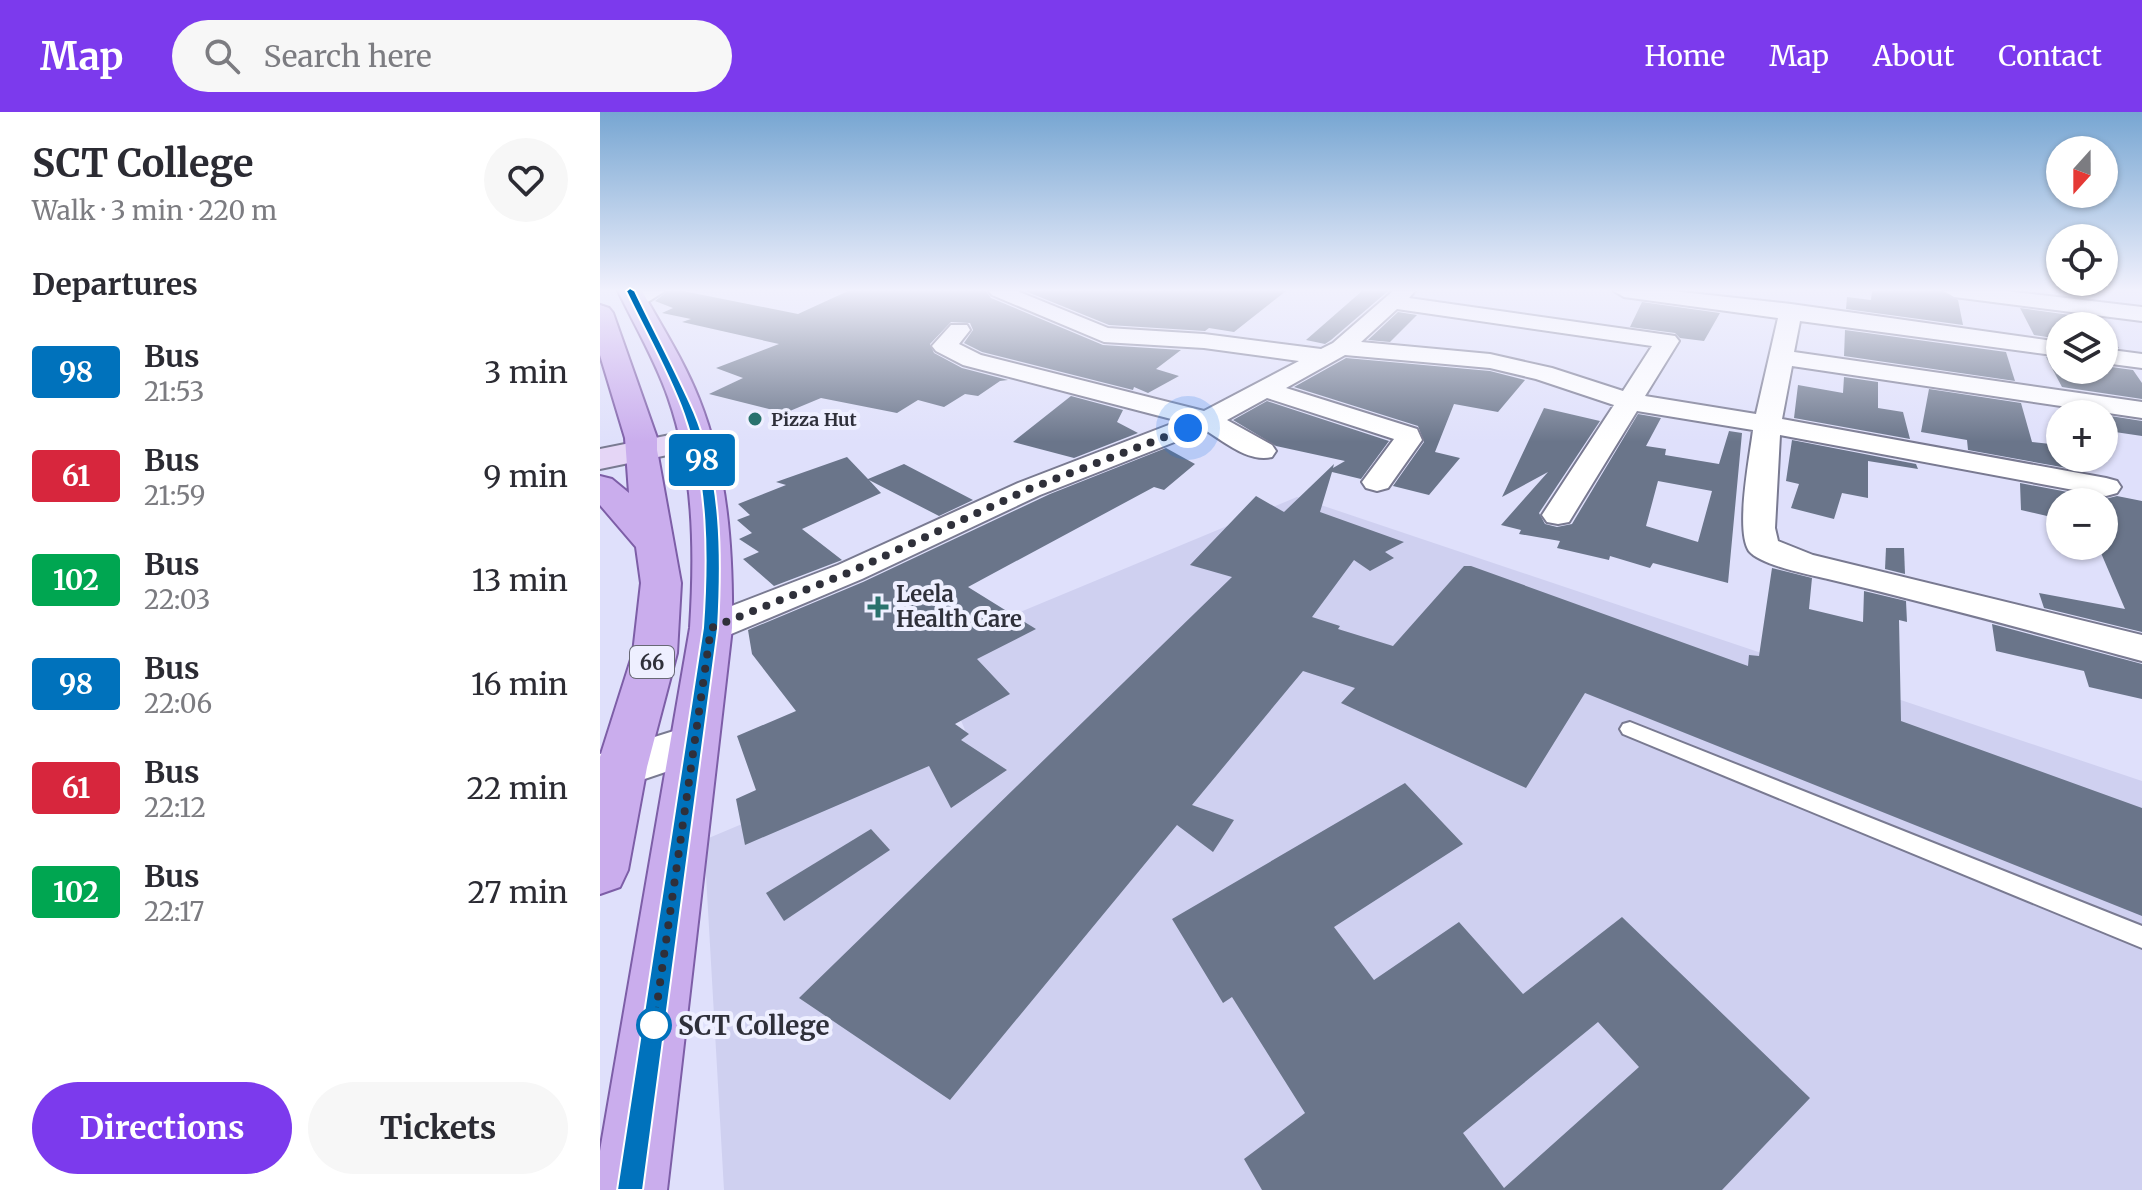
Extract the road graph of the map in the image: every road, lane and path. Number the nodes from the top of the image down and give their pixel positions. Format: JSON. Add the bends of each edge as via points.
{"nodes":[{"id":1,"x":605,"y":341,"type":"edge"},
{"id":2,"x":659,"y":341,"type":"edge"},
{"id":3,"x":948,"y":341,"type":"edge"},
{"id":4,"x":1208,"y":341,"type":"edge"},
{"id":5,"x":1345,"y":341,"type":"edge"},
{"id":6,"x":1667,"y":341,"type":"edge"},
{"id":7,"x":1784,"y":341,"type":"edge"},
{"id":8,"x":2006,"y":341,"type":"edge"},
{"id":9,"x":2046,"y":347,"type":"edge"},
{"id":10,"x":1332,"y":352,"type":"junction"},
{"id":11,"x":1780,"y":357,"type":"junction"},
{"id":12,"x":2118,"y":358,"type":"edge"},
{"id":13,"x":2142,"y":361,"type":"edge"},
{"id":14,"x":612,"y":382,"type":"edge"},
{"id":15,"x":1263,"y":389,"type":"junction"},
{"id":16,"x":1631,"y":402,"type":"junction"},
{"id":17,"x":2142,"y":410,"type":"edge"},
{"id":18,"x":1207,"y":420,"type":"junction"},
{"id":19,"x":1767,"y":424,"type":"junction"},
{"id":20,"x":600,"y":434,"type":"edge"},
{"id":21,"x":694,"y":435,"type":"junction"},
{"id":22,"x":627,"y":449,"type":"edge"},
{"id":23,"x":1262,"y":451,"type":"dead end"},
{"id":24,"x":1377,"y":482,"type":"dead end"},
{"id":25,"x":600,"y":486,"type":"edge"},
{"id":26,"x":2106,"y":487,"type":"dead end"},
{"id":27,"x":1558,"y":515,"type":"dead end"},
{"id":28,"x":658,"y":550,"type":"junction"},
{"id":29,"x":711,"y":628,"type":"junction"},
{"id":30,"x":2142,"y":648,"type":"edge"},
{"id":31,"x":1630,"y":729,"type":"dead end"},
{"id":32,"x":693,"y":744,"type":"junction"},
{"id":33,"x":611,"y":771,"type":"edge"},
{"id":34,"x":600,"y":870,"type":"edge"},
{"id":35,"x":2142,"y":937,"type":"edge"},
{"id":36,"x":630,"y":1190,"type":"edge"}],
"edges":[{"from":1,"to":14,"type":"main road","number":"66"},
{"from":2,"to":21,"type":"main road"},
{"from":3,"to":18,"type":"street","via":[[944,346],[972,360]]},
{"from":4,"to":10,"type":"street"},
{"from":5,"to":10,"type":"street"},
{"from":6,"to":16,"type":"street"},
{"from":7,"to":11,"type":"street"},
{"from":8,"to":9,"type":"street"},
{"from":10,"to":15,"type":"street"},
{"from":10,"to":16,"type":"street","via":[[1490,361]]},
{"from":11,"to":17,"type":"street"},
{"from":11,"to":19,"type":"street"},
{"from":12,"to":13,"type":"street"},
{"from":14,"to":22,"type":"main road","number":"66"},
{"from":15,"to":18,"type":"street"},
{"from":15,"to":24,"type":"street","via":[[1407,435]]},
{"from":16,"to":19,"type":"street"},
{"from":16,"to":27,"type":"street"},
{"from":18,"to":23,"type":"street"},
{"from":18,"to":29,"type":"street","via":[[1029,489],[850,572]]},
{"from":19,"to":26,"type":"street"},
{"from":19,"to":30,"type":"street","via":[[1759,528],[1763,547],[1803,563]]},
{"from":20,"to":22,"type":"main road","via":[[621,440]]},
{"from":21,"to":22,"type":"main road"},
{"from":21,"to":29,"type":"main road","via":[[703,464],[715,561]]},
{"from":22,"to":28,"type":"main road","number":"66"},
{"from":25,"to":28,"type":"main road"},
{"from":28,"to":33,"type":"main road","number":"66","via":[[655,653]]},
{"from":29,"to":32,"type":"main road"},
{"from":31,"to":35,"type":"lane"},
{"from":32,"to":33,"type":"street"},
{"from":32,"to":36,"type":"main road"},
{"from":33,"to":34,"type":"main road","number":"66"}]}
